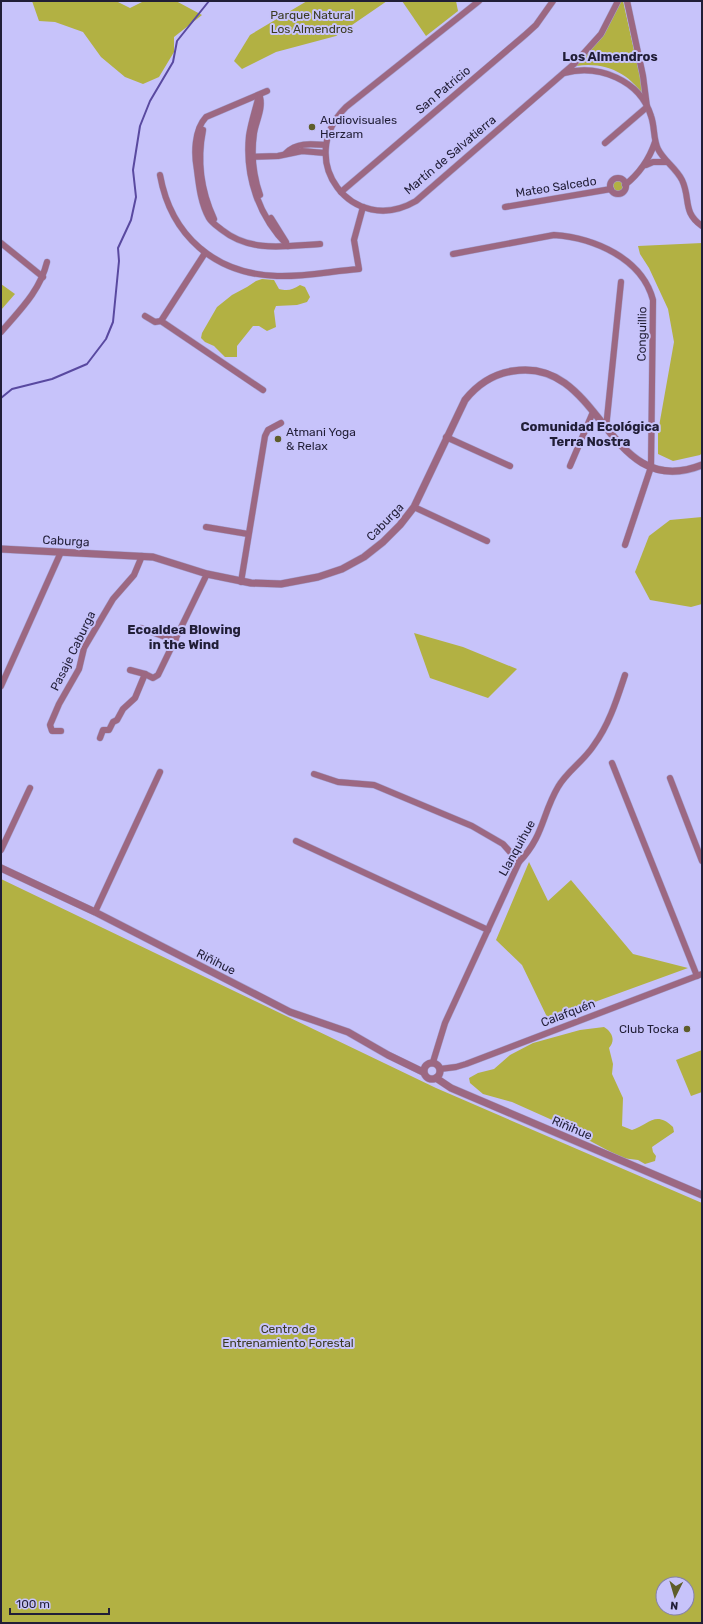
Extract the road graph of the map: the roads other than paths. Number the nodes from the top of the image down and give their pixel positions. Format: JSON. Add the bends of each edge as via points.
{"nodes":[{"id":1,"x":479,"y":1,"type":"edge"},
{"id":2,"x":553,"y":1,"type":"edge"},
{"id":3,"x":618,"y":1,"type":"edge"},
{"id":4,"x":627,"y":1,"type":"edge"},
{"id":5,"x":563,"y":73,"type":"junction"},
{"id":6,"x":267,"y":91,"type":"dead end"},
{"id":7,"x":259,"y":95,"type":"junction"},
{"id":8,"x":647,"y":107,"type":"junction"},
{"id":9,"x":655,"y":142,"type":"junction"},
{"id":10,"x":605,"y":143,"type":"dead end"},
{"id":11,"x":325,"y":145,"type":"junction"},
{"id":12,"x":325,"y":153,"type":"junction"},
{"id":13,"x":285,"y":154,"type":"junction"},
{"id":14,"x":251,"y":157,"type":"junction"},
{"id":15,"x":667,"y":162,"type":"junction"},
{"id":16,"x":645,"y":165,"type":"junction"},
{"id":17,"x":160,"y":175,"type":"dead end"},
{"id":18,"x":625,"y":185,"type":"junction"},
{"id":19,"x":611,"y":189,"type":"junction"},
{"id":20,"x":341,"y":192,"type":"junction"},
{"id":21,"x":505,"y":206,"type":"dead end"},
{"id":22,"x":363,"y":207,"type":"junction"},
{"id":23,"x":702,"y":226,"type":"edge"},
{"id":24,"x":1,"y":243,"type":"edge"},
{"id":25,"x":320,"y":244,"type":"dead end"},
{"id":26,"x":288,"y":246,"type":"junction"},
{"id":27,"x":205,"y":253,"type":"junction"},
{"id":28,"x":453,"y":254,"type":"dead end"},
{"id":29,"x":47,"y":262,"type":"dead end"},
{"id":30,"x":43,"y":277,"type":"junction"},
{"id":31,"x":621,"y":282,"type":"dead end"},
{"id":32,"x":145,"y":316,"type":"dead end"},
{"id":33,"x":161,"y":321,"type":"junction"},
{"id":34,"x":1,"y":332,"type":"edge"},
{"id":35,"x":262,"y":390,"type":"dead end"},
{"id":36,"x":593,"y":412,"type":"junction"},
{"id":37,"x":281,"y":423,"type":"dead end"},
{"id":38,"x":606,"y":428,"type":"junction"},
{"id":39,"x":446,"y":437,"type":"junction"},
{"id":40,"x":702,"y":465,"type":"edge"},
{"id":41,"x":510,"y":466,"type":"dead end"},
{"id":42,"x":570,"y":466,"type":"dead end"},
{"id":43,"x":651,"y":467,"type":"junction"},
{"id":44,"x":414,"y":506,"type":"junction"},
{"id":45,"x":206,"y":527,"type":"dead end"},
{"id":46,"x":248,"y":534,"type":"junction"},
{"id":47,"x":487,"y":541,"type":"dead end"},
{"id":48,"x":625,"y":545,"type":"dead end"},
{"id":49,"x":1,"y":549,"type":"edge"},
{"id":50,"x":61,"y":552,"type":"junction"},
{"id":51,"x":142,"y":556,"type":"junction"},
{"id":52,"x":207,"y":574,"type":"junction"},
{"id":53,"x":241,"y":582,"type":"junction"},
{"id":54,"x":141,"y":628,"type":"dead end"},
{"id":55,"x":176,"y":641,"type":"junction"},
{"id":56,"x":130,"y":670,"type":"dead end"},
{"id":57,"x":145,"y":674,"type":"junction"},
{"id":58,"x":625,"y":675,"type":"dead end"},
{"id":59,"x":1,"y":686,"type":"edge"},
{"id":60,"x":61,"y":731,"type":"dead end"},
{"id":61,"x":100,"y":738,"type":"dead end"},
{"id":62,"x":612,"y":763,"type":"dead end"},
{"id":63,"x":160,"y":772,"type":"dead end"},
{"id":64,"x":314,"y":774,"type":"dead end"},
{"id":65,"x":670,"y":778,"type":"dead end"},
{"id":66,"x":30,"y":788,"type":"dead end"},
{"id":67,"x":296,"y":841,"type":"dead end"},
{"id":68,"x":1,"y":850,"type":"edge"},
{"id":69,"x":519,"y":862,"type":"junction"},
{"id":70,"x":702,"y":862,"type":"edge"},
{"id":71,"x":1,"y":868,"type":"edge"},
{"id":72,"x":95,"y":912,"type":"junction"},
{"id":73,"x":488,"y":930,"type":"junction"},
{"id":74,"x":700,"y":975,"type":"edge"},
{"id":75,"x":433,"y":1062,"type":"junction"},
{"id":76,"x":440,"y":1069,"type":"junction"},
{"id":77,"x":423,"y":1072,"type":"junction"},
{"id":78,"x":436,"y":1078,"type":"junction"},
{"id":79,"x":702,"y":1195,"type":"edge"}],
"edges":[{"from":1,"to":11,"type":"street","name":"Martín de Salvatierra","via":[[346,108],[332,123]]},
{"from":2,"to":20,"type":"street","name":"San Patricio","via":[[525,36]]},
{"from":3,"to":5,"type":"street","name":"Martín de Salvatierra","via":[[601,34]]},
{"from":4,"to":8,"type":"street"},
{"from":5,"to":8,"type":"street","via":[[586,70],[610,74],[632,87]]},
{"from":5,"to":22,"type":"street","name":"Martín de Salvatierra","via":[[416,200],[404,207],[391,210]]},
{"from":6,"to":7,"type":"street"},
{"from":7,"to":14,"type":"street","via":[[262,103]]},
{"from":7,"to":26,"type":"street","via":[[206,117],[199,128],[196,166],[206,210],[209,218],[217,226],[246,243],[267,247]]},
{"from":8,"to":9,"type":"street","via":[[651,115]]},
{"from":8,"to":10,"type":"street"},
{"from":9,"to":15,"type":"street"},
{"from":9,"to":16,"type":"street","name":"Mateo Salcedo"},
{"from":11,"to":12,"type":"street","name":"Martín de Salvatierra"},
{"from":11,"to":13,"type":"street","via":[[305,144],[290,149]]},
{"from":12,"to":13,"type":"street","via":[[302,151]]},
{"from":12,"to":20,"type":"street","name":"Martín de Salvatierra","via":[[329,174]]},
{"from":13,"to":14,"type":"street"},
{"from":14,"to":26,"type":"street","via":[[264,206]]},
{"from":15,"to":16,"type":"street"},
{"from":15,"to":23,"type":"street","via":[[682,181],[688,211]]},
{"from":16,"to":18,"type":"street","name":"Mateo Salcedo","via":[[636,177]]},
{"from":17,"to":27,"type":"street","via":[[164,194],[178,223]]},
{"from":18,"to":19,"type":"street","name":"Mateo Salcedo","via":[[624,191],[620,194]]},
{"from":18,"to":19,"type":"street","name":"Mateo Salcedo","via":[[622,180],[615,179],[610,184]]},
{"from":19,"to":21,"type":"street","name":"Mateo Salcedo"},
{"from":20,"to":22,"type":"street","name":"Martín de Salvatierra"},
{"from":22,"to":27,"type":"street","via":[[354,240],[359,269],[268,276],[237,270]]},
{"from":24,"to":30,"type":"street"},
{"from":25,"to":26,"type":"street"},
{"from":27,"to":33,"type":"street"},
{"from":28,"to":43,"type":"street","name":"Conguillio","via":[[554,235],[565,236],[606,249],[639,272],[653,300]]},
{"from":29,"to":30,"type":"street"},
{"from":30,"to":34,"type":"street","via":[[27,303]]},
{"from":31,"to":38,"type":"street"},
{"from":32,"to":33,"type":"street","via":[[155,322]]},
{"from":33,"to":35,"type":"street"},
{"from":36,"to":38,"type":"street","name":"Caburga"},
{"from":36,"to":39,"type":"street","name":"Caburga","via":[[570,386],[557,377],[532,370],[515,370],[491,378],[470,394]]},
{"from":36,"to":42,"type":"street"},
{"from":37,"to":46,"type":"street","via":[[268,430],[265,436]]},
{"from":38,"to":43,"type":"street","name":"Caburga","via":[[627,453]]},
{"from":39,"to":41,"type":"street"},
{"from":39,"to":44,"type":"street","name":"Caburga"},
{"from":40,"to":43,"type":"street","name":"Caburga","via":[[675,471]]},
{"from":43,"to":48,"type":"street","name":"Conguillio"},
{"from":44,"to":47,"type":"street"},
{"from":44,"to":53,"type":"street","name":"Caburga","via":[[384,542],[342,569],[294,583]]},
{"from":45,"to":46,"type":"street"},
{"from":46,"to":53,"type":"street"},
{"from":49,"to":50,"type":"street","name":"Caburga"},
{"from":50,"to":51,"type":"street","name":"Caburga"},
{"from":50,"to":59,"type":"street"},
{"from":51,"to":52,"type":"street","name":"Caburga","via":[[163,559]]},
{"from":51,"to":60,"type":"street","name":"Pasaje Caburga","via":[[134,575],[112,600],[84,648],[79,669],[50,725],[52,731]]},
{"from":52,"to":53,"type":"street","name":"Caburga"},
{"from":52,"to":55,"type":"street"},
{"from":54,"to":55,"type":"street"},
{"from":55,"to":57,"type":"street","via":[[158,675],[153,678]]},
{"from":56,"to":57,"type":"street"},
{"from":57,"to":61,"type":"street","via":[[135,698],[123,709],[109,730],[103,730]]},
{"from":58,"to":69,"type":"street","name":"Llanquihue","via":[[606,725],[595,745],[564,777],[557,788],[538,838]]},
{"from":62,"to":74,"type":"street"},
{"from":63,"to":72,"type":"street"},
{"from":64,"to":69,"type":"street","via":[[338,782],[374,785],[472,826],[503,844]]},
{"from":65,"to":70,"type":"street"},
{"from":66,"to":68,"type":"street"},
{"from":67,"to":73,"type":"street"},
{"from":69,"to":73,"type":"street","name":"Llanquihue"},
{"from":71,"to":72,"type":"street","name":"Riñihue"},
{"from":72,"to":77,"type":"street","name":"Riñihue","via":[[283,1008],[348,1032]]},
{"from":73,"to":75,"type":"street","name":"Llanquihue","via":[[445,1023]]},
{"from":74,"to":76,"type":"street","name":"Calafquén","via":[[456,1068]]},
{"from":75,"to":76,"type":"street"},
{"from":75,"to":77,"type":"street","via":[[426,1065]]},
{"from":76,"to":78,"type":"street"},
{"from":77,"to":78,"type":"street","name":"Riñihue","via":[[428,1078]]},
{"from":78,"to":79,"type":"street","name":"Riñihue","via":[[451,1088]]}]}
